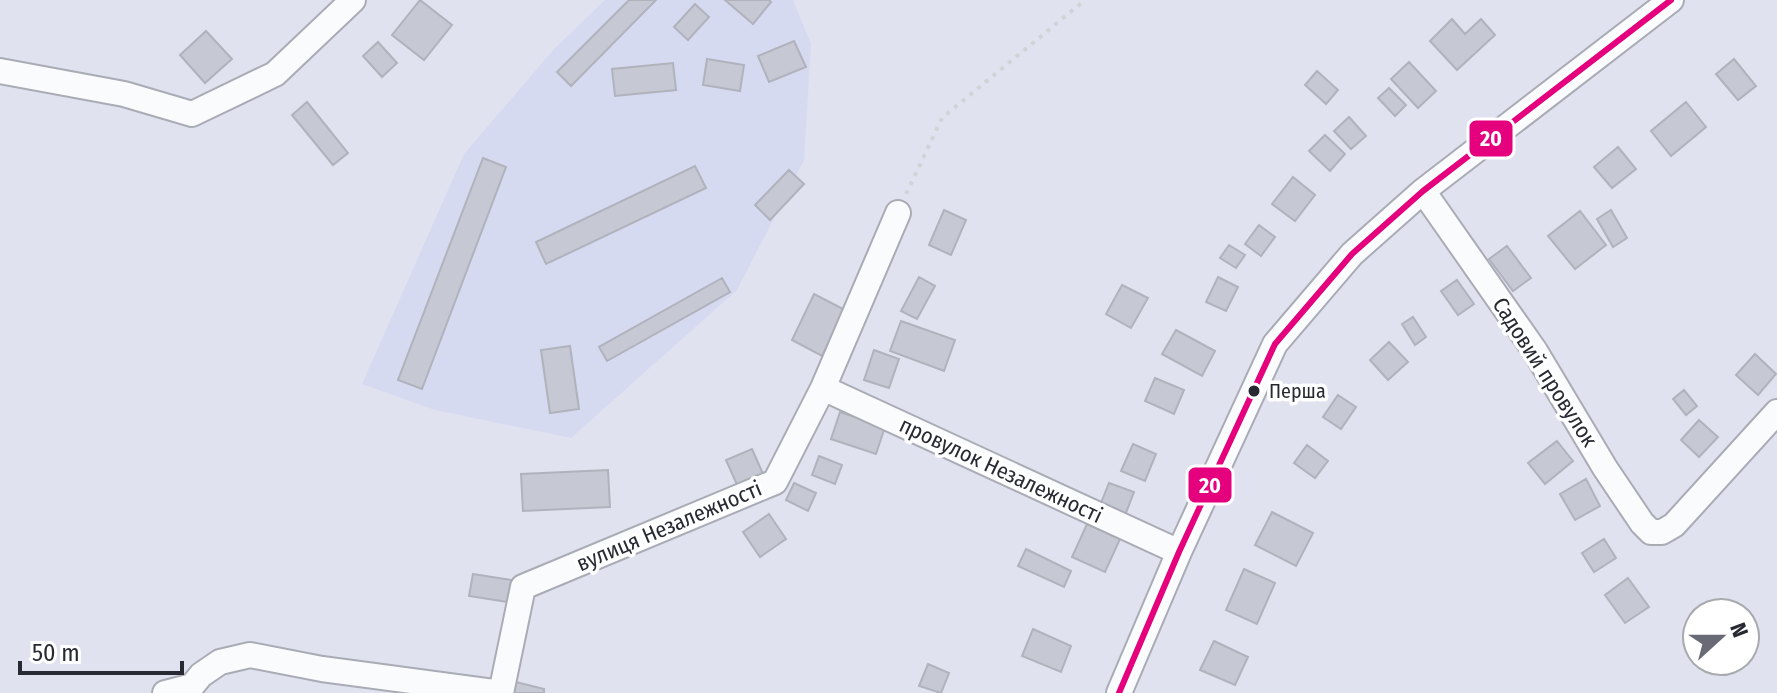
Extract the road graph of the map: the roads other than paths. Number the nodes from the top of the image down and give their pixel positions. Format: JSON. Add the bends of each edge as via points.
{"nodes":[{"id":1,"x":353,"y":0,"type":"edge"},
{"id":2,"x":1671,"y":0,"type":"edge"},
{"id":3,"x":0,"y":71,"type":"edge"},
{"id":4,"x":1423,"y":191,"type":"junction"},
{"id":5,"x":898,"y":213,"type":"road end"},
{"id":6,"x":823,"y":388,"type":"junction"},
{"id":7,"x":1777,"y":412,"type":"edge"},
{"id":8,"x":1179,"y":552,"type":"junction"},
{"id":9,"x":193,"y":690,"type":"edge"},
{"id":10,"x":165,"y":693,"type":"edge"},
{"id":11,"x":501,"y":693,"type":"edge"},
{"id":12,"x":1119,"y":693,"type":"edge"}],
"edges":[{"from":1,"to":3,"type":"street","via":[[275,74],[192,114],[124,94]]},
{"from":2,"to":4,"type":"street"},
{"from":4,"to":7,"type":"street","name":"Садовий провулок","via":[[1535,351],[1605,468],[1651,532],[1674,525]]},
{"from":4,"to":8,"type":"street","via":[[1352,254],[1275,344]]},
{"from":5,"to":6,"type":"street","name":"вулиця Незалежності"},
{"from":6,"to":8,"type":"street","name":"провулок Незалежності"},
{"from":6,"to":11,"type":"street","name":"вулиця Незалежності","via":[[775,482],[523,587]]},
{"from":8,"to":12,"type":"street"},
{"from":9,"to":10,"type":"street"},
{"from":9,"to":11,"type":"street","via":[[201,675],[220,662],[250,655]]}]}
